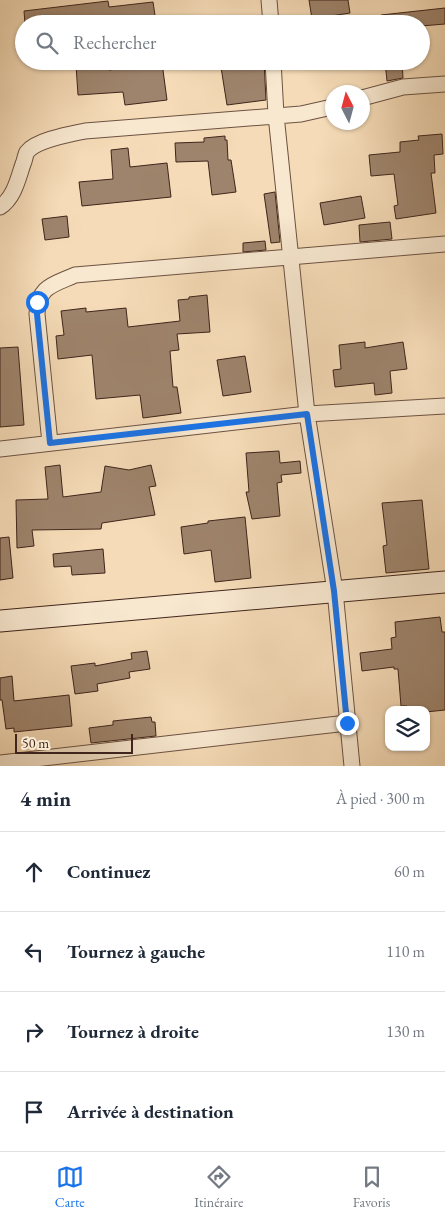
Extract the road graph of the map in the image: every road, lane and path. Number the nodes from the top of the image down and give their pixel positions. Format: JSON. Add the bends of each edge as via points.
{"nodes":[{"id":1,"x":270,"y":0,"type":"edge"},
{"id":2,"x":271,"y":15,"type":"edge"},
{"id":3,"x":274,"y":70,"type":"edge"},
{"id":4,"x":445,"y":84,"type":"edge"},
{"id":5,"x":370,"y":96,"type":"edge"},
{"id":6,"x":325,"y":109,"type":"edge"},
{"id":7,"x":276,"y":115,"type":"junction"},
{"id":8,"x":0,"y":207,"type":"edge"},
{"id":9,"x":445,"y":244,"type":"edge"},
{"id":10,"x":292,"y":257,"type":"junction"},
{"id":11,"x":445,"y":406,"type":"edge"},
{"id":12,"x":307,"y":414,"type":"junction"},
{"id":13,"x":50,"y":443,"type":"junction"},
{"id":14,"x":0,"y":449,"type":"edge"},
{"id":15,"x":445,"y":582,"type":"edge"},
{"id":16,"x":334,"y":591,"type":"junction"},
{"id":17,"x":0,"y":621,"type":"edge"},
{"id":18,"x":347,"y":723,"type":"junction"},
{"id":19,"x":0,"y":763,"type":"edge"},
{"id":20,"x":352,"y":766,"type":"edge"}],
"edges":[{"from":1,"to":2,"type":"street"},
{"from":3,"to":7,"type":"street"},
{"from":4,"to":5,"type":"street","via":[[403,87]]},
{"from":6,"to":7,"type":"street"},
{"from":7,"to":8,"type":"street","via":[[85,131],[61,136],[38,144],[28,152],[10,199]]},
{"from":7,"to":10,"type":"street"},
{"from":9,"to":10,"type":"street"},
{"from":10,"to":12,"type":"street"},
{"from":10,"to":13,"type":"street","via":[[75,275],[46,288],[37,302],[37,314]]},
{"from":11,"to":12,"type":"street"},
{"from":12,"to":13,"type":"street"},
{"from":12,"to":16,"type":"street"},
{"from":13,"to":14,"type":"street"},
{"from":15,"to":16,"type":"main road"},
{"from":16,"to":17,"type":"main road"},
{"from":16,"to":18,"type":"street"},
{"from":18,"to":19,"type":"street"},
{"from":18,"to":20,"type":"street"}]}
